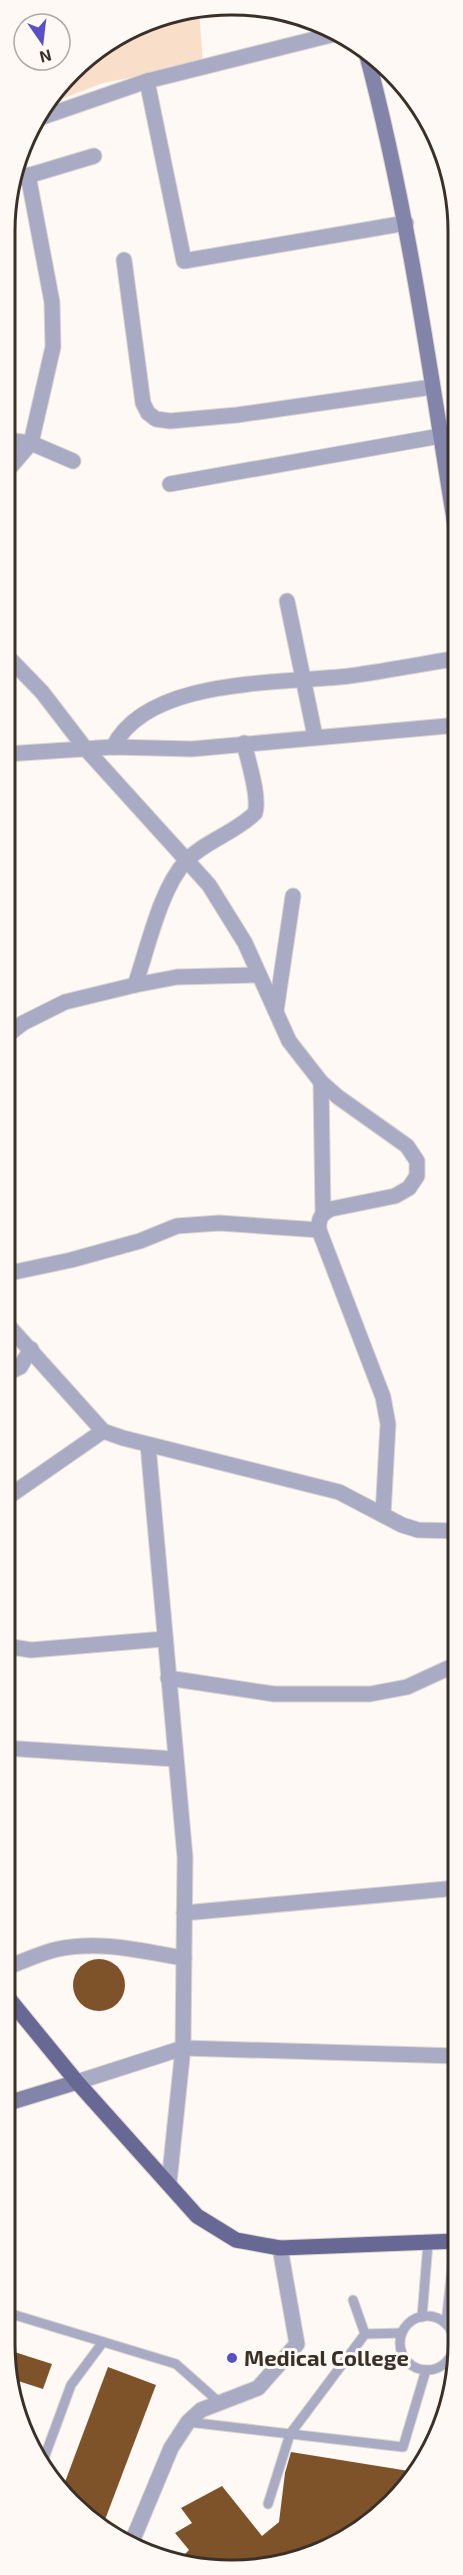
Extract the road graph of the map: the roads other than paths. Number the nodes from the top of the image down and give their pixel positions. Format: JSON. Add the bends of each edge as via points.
{"nodes":[{"id":1,"x":326,"y":36,"type":"edge"},
{"id":2,"x":370,"y":65,"type":"edge"},
{"id":3,"x":147,"y":81,"type":"junction"},
{"id":4,"x":49,"y":115,"type":"edge"},
{"id":5,"x":94,"y":156,"type":"dead end"},
{"id":6,"x":21,"y":178,"type":"edge"},
{"id":7,"x":406,"y":223,"type":"junction"},
{"id":8,"x":124,"y":260,"type":"dead end"},
{"id":9,"x":432,"y":387,"type":"junction"},
{"id":10,"x":440,"y":436,"type":"junction"},
{"id":11,"x":15,"y":441,"type":"edge"},
{"id":12,"x":31,"y":443,"type":"junction"},
{"id":13,"x":73,"y":461,"type":"dead end"},
{"id":14,"x":15,"y":462,"type":"edge"},
{"id":15,"x":170,"y":484,"type":"dead end"},
{"id":16,"x":448,"y":484,"type":"edge"},
{"id":17,"x":287,"y":601,"type":"dead end"},
{"id":18,"x":448,"y":660,"type":"edge"},
{"id":19,"x":15,"y":664,"type":"edge"},
{"id":20,"x":302,"y":680,"type":"junction"},
{"id":21,"x":448,"y":726,"type":"edge"},
{"id":22,"x":315,"y":736,"type":"junction"},
{"id":23,"x":244,"y":743,"type":"junction"},
{"id":24,"x":113,"y":747,"type":"junction"},
{"id":25,"x":85,"y":748,"type":"junction"},
{"id":26,"x":15,"y":753,"type":"edge"},
{"id":27,"x":188,"y":860,"type":"junction"},
{"id":28,"x":293,"y":896,"type":"dead end"},
{"id":29,"x":260,"y":975,"type":"junction"},
{"id":30,"x":135,"y":985,"type":"junction"},
{"id":31,"x":276,"y":1011,"type":"junction"},
{"id":32,"x":15,"y":1029,"type":"edge"},
{"id":33,"x":321,"y":1082,"type":"junction"},
{"id":34,"x":323,"y":1213,"type":"junction"},
{"id":35,"x":319,"y":1230,"type":"junction"},
{"id":36,"x":15,"y":1272,"type":"edge"},
{"id":37,"x":15,"y":1332,"type":"edge"},
{"id":38,"x":31,"y":1349,"type":"junction"},
{"id":39,"x":15,"y":1369,"type":"edge"},
{"id":40,"x":103,"y":1431,"type":"junction"},
{"id":41,"x":148,"y":1444,"type":"junction"},
{"id":42,"x":15,"y":1492,"type":"edge"},
{"id":43,"x":383,"y":1515,"type":"junction"},
{"id":44,"x":448,"y":1532,"type":"edge"},
{"id":45,"x":164,"y":1639,"type":"junction"},
{"id":46,"x":15,"y":1648,"type":"edge"},
{"id":47,"x":448,"y":1668,"type":"edge"},
{"id":48,"x":168,"y":1678,"type":"junction"},
{"id":49,"x":15,"y":1749,"type":"edge"},
{"id":50,"x":175,"y":1759,"type":"junction"},
{"id":51,"x":448,"y":1889,"type":"edge"},
{"id":52,"x":184,"y":1913,"type":"junction"},
{"id":53,"x":184,"y":1958,"type":"junction"},
{"id":54,"x":15,"y":1964,"type":"edge"},
{"id":55,"x":15,"y":2006,"type":"edge"},
{"id":56,"x":183,"y":2048,"type":"junction"},
{"id":57,"x":448,"y":2056,"type":"edge"},
{"id":58,"x":77,"y":2082,"type":"junction"},
{"id":59,"x":15,"y":2101,"type":"edge"},
{"id":60,"x":169,"y":2183,"type":"junction"},
{"id":61,"x":448,"y":2242,"type":"edge"},
{"id":62,"x":428,"y":2243,"type":"junction"},
{"id":63,"x":280,"y":2248,"type":"junction"},
{"id":64,"x":353,"y":2300,"type":"dead end"},
{"id":65,"x":448,"y":2307,"type":"edge"},
{"id":66,"x":15,"y":2315,"type":"edge"},
{"id":67,"x":422,"y":2317,"type":"junction"},
{"id":68,"x":446,"y":2324,"type":"junction"},
{"id":69,"x":448,"y":2328,"type":"edge"},
{"id":70,"x":402,"y":2333,"type":"junction"},
{"id":71,"x":365,"y":2334,"type":"junction"},
{"id":72,"x":103,"y":2342,"type":"junction"},
{"id":73,"x":448,"y":2359,"type":"edge"},
{"id":74,"x":426,"y":2370,"type":"junction"},
{"id":75,"x":220,"y":2403,"type":"junction"},
{"id":76,"x":188,"y":2422,"type":"junction"},
{"id":77,"x":290,"y":2434,"type":"junction"},
{"id":78,"x":46,"y":2455,"type":"edge"},
{"id":79,"x":268,"y":2504,"type":"dead end"},
{"id":80,"x":134,"y":2537,"type":"edge"}],
"edges":[{"from":1,"to":3,"type":"street"},
{"from":2,"to":7,"type":"main road"},
{"from":3,"to":4,"type":"street"},
{"from":3,"to":7,"type":"street","via":[[184,261]]},
{"from":5,"to":6,"type":"street"},
{"from":6,"to":12,"type":"street","via":[[54,322],[53,347]]},
{"from":7,"to":9,"type":"main road"},
{"from":8,"to":9,"type":"street","via":[[143,403],[156,419],[237,415]]},
{"from":9,"to":10,"type":"main road"},
{"from":10,"to":15,"type":"street"},
{"from":10,"to":16,"type":"main road"},
{"from":11,"to":12,"type":"street"},
{"from":12,"to":13,"type":"street"},
{"from":12,"to":14,"type":"street"},
{"from":17,"to":20,"type":"street"},
{"from":18,"to":20,"type":"street"},
{"from":19,"to":25,"type":"street"},
{"from":20,"to":22,"type":"street"},
{"from":20,"to":24,"type":"street","via":[[226,686],[188,695],[129,723]]},
{"from":21,"to":22,"type":"street"},
{"from":22,"to":23,"type":"street"},
{"from":23,"to":24,"type":"street","via":[[192,749]]},
{"from":23,"to":27,"type":"street","via":[[256,797],[255,813]]},
{"from":24,"to":25,"type":"street"},
{"from":25,"to":26,"type":"street"},
{"from":25,"to":27,"type":"street"},
{"from":27,"to":29,"type":"street","via":[[232,918]]},
{"from":27,"to":30,"type":"street","via":[[166,892]]},
{"from":28,"to":31,"type":"street"},
{"from":29,"to":30,"type":"street","via":[[177,977]]},
{"from":29,"to":31,"type":"street"},
{"from":30,"to":32,"type":"street","via":[[64,1002]]},
{"from":31,"to":33,"type":"street","via":[[289,1041]]},
{"from":33,"to":34,"type":"street"},
{"from":33,"to":34,"type":"street","via":[[407,1146],[417,1161],[417,1176],[409,1188],[395,1196]]},
{"from":34,"to":35,"type":"street","via":[[318,1221]]},
{"from":35,"to":36,"type":"street","via":[[219,1223],[177,1226],[140,1241]]},
{"from":35,"to":43,"type":"street","via":[[383,1397],[388,1424]]},
{"from":37,"to":38,"type":"street"},
{"from":38,"to":39,"type":"street"},
{"from":38,"to":40,"type":"street"},
{"from":40,"to":41,"type":"street"},
{"from":40,"to":42,"type":"street"},
{"from":41,"to":43,"type":"street","via":[[339,1492]]},
{"from":41,"to":45,"type":"street"},
{"from":43,"to":44,"type":"street","via":[[418,1530]]},
{"from":45,"to":46,"type":"street","via":[[31,1650]]},
{"from":45,"to":48,"type":"street"},
{"from":47,"to":48,"type":"street","via":[[407,1687],[370,1694],[274,1694]]},
{"from":48,"to":50,"type":"street"},
{"from":49,"to":50,"type":"street"},
{"from":50,"to":52,"type":"street","via":[[185,1857]]},
{"from":51,"to":52,"type":"street"},
{"from":52,"to":53,"type":"street"},
{"from":53,"to":54,"type":"street","via":[[112,1946],[79,1947],[57,1949]]},
{"from":53,"to":56,"type":"street"},
{"from":55,"to":58,"type":"main road"},
{"from":56,"to":57,"type":"street"},
{"from":56,"to":58,"type":"street"},
{"from":56,"to":60,"type":"street"},
{"from":58,"to":59,"type":"main road"},
{"from":58,"to":60,"type":"main road"},
{"from":60,"to":63,"type":"main road","via":[[197,2216],[236,2240]]},
{"from":61,"to":62,"type":"main road"},
{"from":62,"to":63,"type":"main road"},
{"from":62,"to":67,"type":"lane"},
{"from":63,"to":75,"type":"street","via":[[297,2344],[258,2388]]},
{"from":64,"to":71,"type":"lane"},
{"from":65,"to":68,"type":"lane"},
{"from":66,"to":72,"type":"lane"},
{"from":67,"to":68,"type":"lane"},
{"from":67,"to":70,"type":"lane"},
{"from":68,"to":69,"type":"lane"},
{"from":70,"to":71,"type":"lane"},
{"from":70,"to":74,"type":"lane","via":[[404,2358],[410,2365]]},
{"from":71,"to":77,"type":"lane"},
{"from":72,"to":75,"type":"lane","via":[[176,2364]]},
{"from":72,"to":78,"type":"lane","via":[[71,2385]]},
{"from":73,"to":74,"type":"lane","via":[[444,2365]]},
{"from":74,"to":77,"type":"lane","via":[[403,2447]]},
{"from":75,"to":76,"type":"street","via":[[201,2410]]},
{"from":76,"to":77,"type":"lane"},
{"from":76,"to":80,"type":"street","via":[[171,2448]]},
{"from":77,"to":79,"type":"lane"}]}
